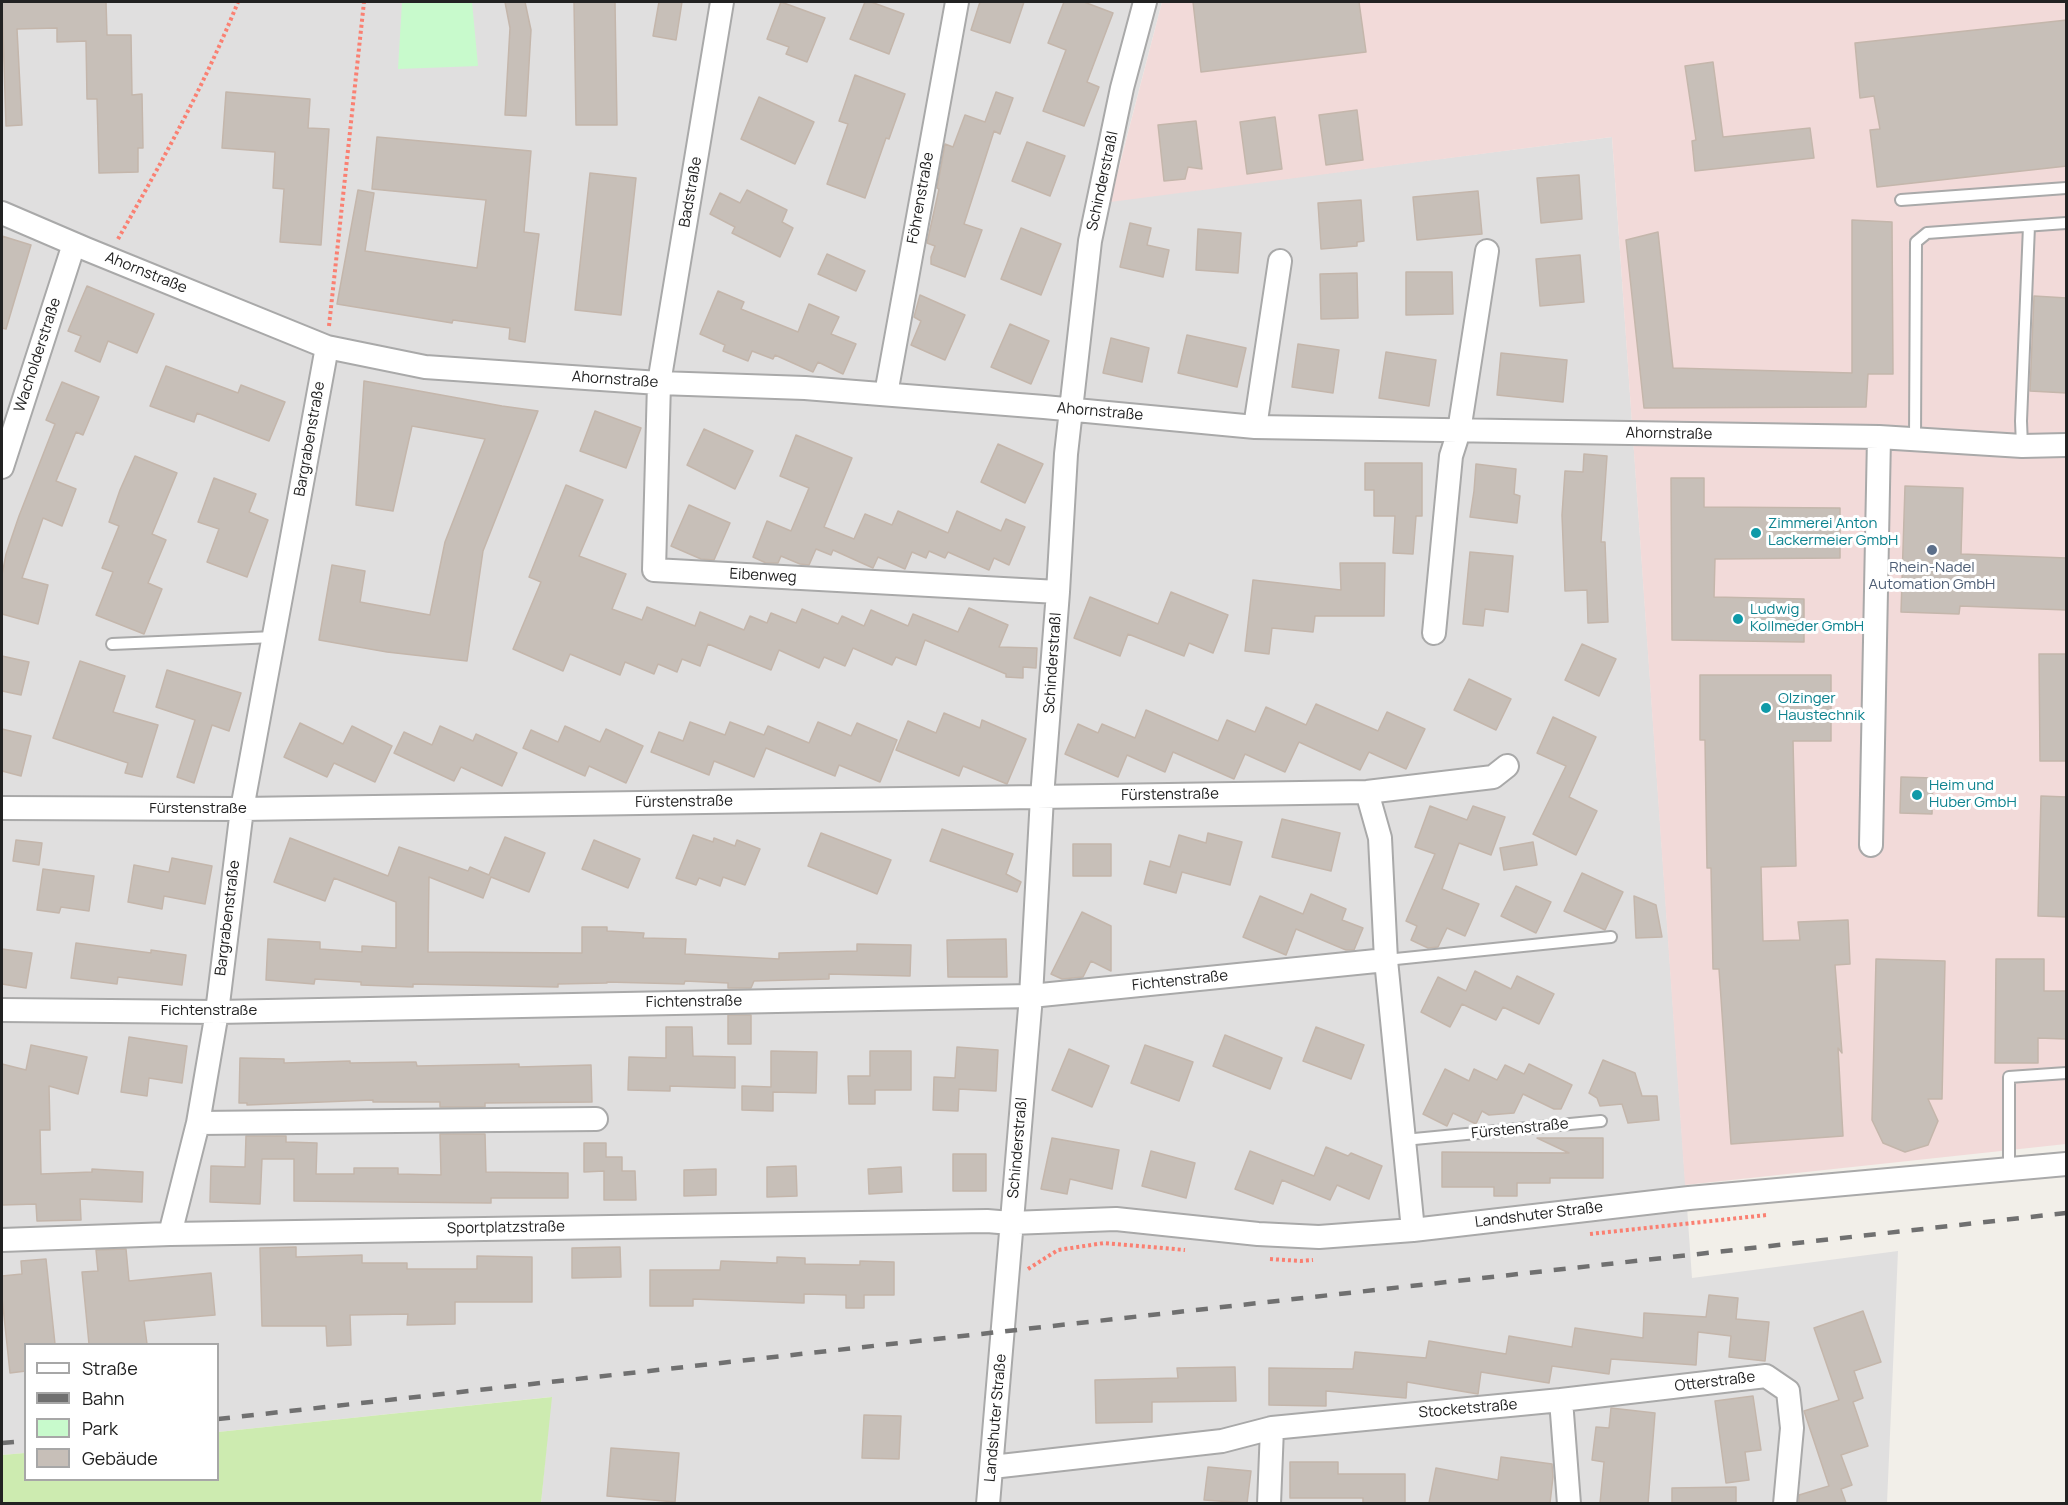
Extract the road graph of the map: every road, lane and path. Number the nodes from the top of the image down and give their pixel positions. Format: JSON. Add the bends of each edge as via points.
{"nodes":[{"id":1,"x":238,"y":2,"type":"edge"},
{"id":2,"x":364,"y":2,"type":"edge"},
{"id":3,"x":722,"y":2,"type":"edge"},
{"id":4,"x":957,"y":2,"type":"edge"},
{"id":5,"x":1145,"y":2,"type":"edge"},
{"id":6,"x":2067,"y":188,"type":"edge"},
{"id":7,"x":1901,"y":200,"type":"dead end"},
{"id":8,"x":2,"y":213,"type":"edge"},
{"id":9,"x":2067,"y":223,"type":"edge"},
{"id":10,"x":2029,"y":226,"type":"junction"},
{"id":11,"x":74,"y":244,"type":"junction"},
{"id":12,"x":1487,"y":250,"type":"dead end"},
{"id":13,"x":107,"y":258,"type":"junction"},
{"id":14,"x":1280,"y":261,"type":"dead end"},
{"id":15,"x":327,"y":346,"type":"junction"},
{"id":16,"x":659,"y":383,"type":"junction"},
{"id":17,"x":886,"y":394,"type":"junction"},
{"id":18,"x":1071,"y":410,"type":"junction"},
{"id":19,"x":1255,"y":428,"type":"junction"},
{"id":20,"x":1459,"y":431,"type":"junction"},
{"id":21,"x":1879,"y":437,"type":"junction"},
{"id":22,"x":1915,"y":439,"type":"junction"},
{"id":23,"x":2022,"y":446,"type":"junction"},
{"id":24,"x":2067,"y":446,"type":"edge"},
{"id":25,"x":2,"y":466,"type":"edge"},
{"id":26,"x":1058,"y":592,"type":"junction"},
{"id":27,"x":1434,"y":633,"type":"dead end"},
{"id":28,"x":274,"y":637,"type":"junction"},
{"id":29,"x":112,"y":644,"type":"dead end"},
{"id":30,"x":1507,"y":766,"type":"dead end"},
{"id":31,"x":1367,"y":792,"type":"junction"},
{"id":32,"x":1042,"y":797,"type":"junction"},
{"id":33,"x":2,"y":808,"type":"edge"},
{"id":34,"x":242,"y":809,"type":"junction"},
{"id":35,"x":1871,"y":845,"type":"dead end"},
{"id":36,"x":1611,"y":937,"type":"dead end"},
{"id":37,"x":1386,"y":960,"type":"junction"},
{"id":38,"x":1031,"y":996,"type":"junction"},
{"id":39,"x":2,"y":1010,"type":"edge"},
{"id":40,"x":217,"y":1012,"type":"junction"},
{"id":41,"x":2067,"y":1073,"type":"edge"},
{"id":42,"x":596,"y":1119,"type":"dead end"},
{"id":43,"x":1601,"y":1121,"type":"dead end"},
{"id":44,"x":198,"y":1123,"type":"junction"},
{"id":45,"x":1404,"y":1140,"type":"junction"},
{"id":46,"x":2067,"y":1164,"type":"edge"},
{"id":47,"x":2009,"y":1170,"type":"junction"},
{"id":48,"x":1011,"y":1223,"type":"junction"},
{"id":49,"x":1413,"y":1230,"type":"junction"},
{"id":50,"x":170,"y":1234,"type":"junction"},
{"id":51,"x":2,"y":1240,"type":"edge"},
{"id":52,"x":1004,"y":1332,"type":"joint"},
{"id":53,"x":1561,"y":1400,"type":"junction"},
{"id":54,"x":1272,"y":1428,"type":"junction"},
{"id":55,"x":992,"y":1467,"type":"junction"},
{"id":56,"x":988,"y":1503,"type":"edge"},
{"id":57,"x":1269,"y":1503,"type":"edge"},
{"id":58,"x":1569,"y":1503,"type":"edge"},
{"id":59,"x":1785,"y":1503,"type":"edge"}],
"edges":[{"from":1,"to":13,"type":"path","via":[[219,49],[156,174]]},
{"from":2,"to":15,"type":"path"},
{"from":3,"to":16,"type":"street","name":"Badstraße"},
{"from":4,"to":17,"type":"street","name":"Föhrenstraße"},
{"from":5,"to":18,"type":"street","name":"Schinderstraßl","via":[[1122,88],[1090,242]]},
{"from":6,"to":7,"type":"lane"},
{"from":8,"to":11,"type":"street","name":"Ahornstraße"},
{"from":9,"to":10,"type":"lane"},
{"from":10,"to":22,"type":"lane","via":[[1927,233],[1916,242]]},
{"from":10,"to":23,"type":"lane"},
{"from":11,"to":13,"type":"street","name":"Ahornstraße"},
{"from":11,"to":25,"type":"street","name":"Wacholderstraße"},
{"from":12,"to":20,"type":"street"},
{"from":13,"to":15,"type":"street","name":"Ahornstraße"},
{"from":14,"to":19,"type":"street"},
{"from":15,"to":16,"type":"street","name":"Ahornstraße","via":[[425,367]]},
{"from":15,"to":28,"type":"street","name":"Bargrabenstraße"},
{"from":16,"to":17,"type":"street","name":"Ahornstraße"},
{"from":16,"to":26,"type":"street","name":"Eibenweg","via":[[654,570]]},
{"from":17,"to":18,"type":"street","name":"Ahornstraße"},
{"from":18,"to":19,"type":"street","name":"Ahornstraße"},
{"from":18,"to":26,"type":"street","name":"Schinderstraßl"},
{"from":19,"to":20,"type":"street","name":"Ahornstraße"},
{"from":20,"to":21,"type":"street","name":"Ahornstraße"},
{"from":20,"to":27,"type":"street","via":[[1451,456]]},
{"from":21,"to":22,"type":"street","name":"Ahornstraße"},
{"from":21,"to":35,"type":"street"},
{"from":22,"to":23,"type":"street","name":"Ahornstraße"},
{"from":23,"to":24,"type":"street","name":"Ahornstraße"},
{"from":26,"to":32,"type":"street","name":"Schinderstraßl"},
{"from":28,"to":29,"type":"lane"},
{"from":28,"to":34,"type":"street","name":"Bargrabenstraße"},
{"from":30,"to":31,"type":"street","name":"Fürstenstraße","via":[[1493,777]]},
{"from":31,"to":32,"type":"street","name":"Fürstenstraße"},
{"from":31,"to":37,"type":"street","via":[[1380,838]]},
{"from":32,"to":34,"type":"street","name":"Fürstenstraße"},
{"from":32,"to":38,"type":"street","name":"Schinderstraßl"},
{"from":33,"to":34,"type":"street","name":"Fürstenstraße"},
{"from":34,"to":40,"type":"street","name":"Bargrabenstraße"},
{"from":36,"to":37,"type":"lane"},
{"from":37,"to":38,"type":"street","name":"Fichtenstraße"},
{"from":37,"to":45,"type":"street"},
{"from":38,"to":40,"type":"street","name":"Fichtenstraße"},
{"from":38,"to":48,"type":"street","name":"Schinderstraßl"},
{"from":39,"to":40,"type":"street","name":"Fichtenstraße"},
{"from":40,"to":44,"type":"street","name":"Bargrabenstraße"},
{"from":41,"to":47,"type":"lane","via":[[2009,1077]]},
{"from":42,"to":44,"type":"street"},
{"from":43,"to":45,"type":"lane","name":"Fürstenstraße"},
{"from":44,"to":50,"type":"street","name":"Bargrabenstraße"},
{"from":45,"to":49,"type":"street"},
{"from":46,"to":47,"type":"street","name":"Landshuter Straße"},
{"from":47,"to":49,"type":"street","name":"Landshuter Straße","via":[[1689,1198]]},
{"from":48,"to":49,"type":"street","name":"Landshuter Straße","via":[[1116,1219],[1258,1234],[1319,1236]]},
{"from":48,"to":50,"type":"street","name":"Sportplatzstraße"},
{"from":48,"to":52,"type":"street","name":"Schinderstraßl"},
{"from":50,"to":51,"type":"street","name":"Sportplatzstraße"},
{"from":52,"to":55,"type":"street","name":"Landshuter Straße"},
{"from":53,"to":54,"type":"street","name":"Stocketstraße"},
{"from":53,"to":58,"type":"street"},
{"from":53,"to":59,"type":"street","name":"Otterstraße","via":[[1766,1376],[1788,1390],[1792,1428]]},
{"from":54,"to":55,"type":"street","name":"Stocketstraße","via":[[1222,1441]]},
{"from":54,"to":57,"type":"street"},
{"from":55,"to":56,"type":"street","name":"Landshuter Straße"}]}
